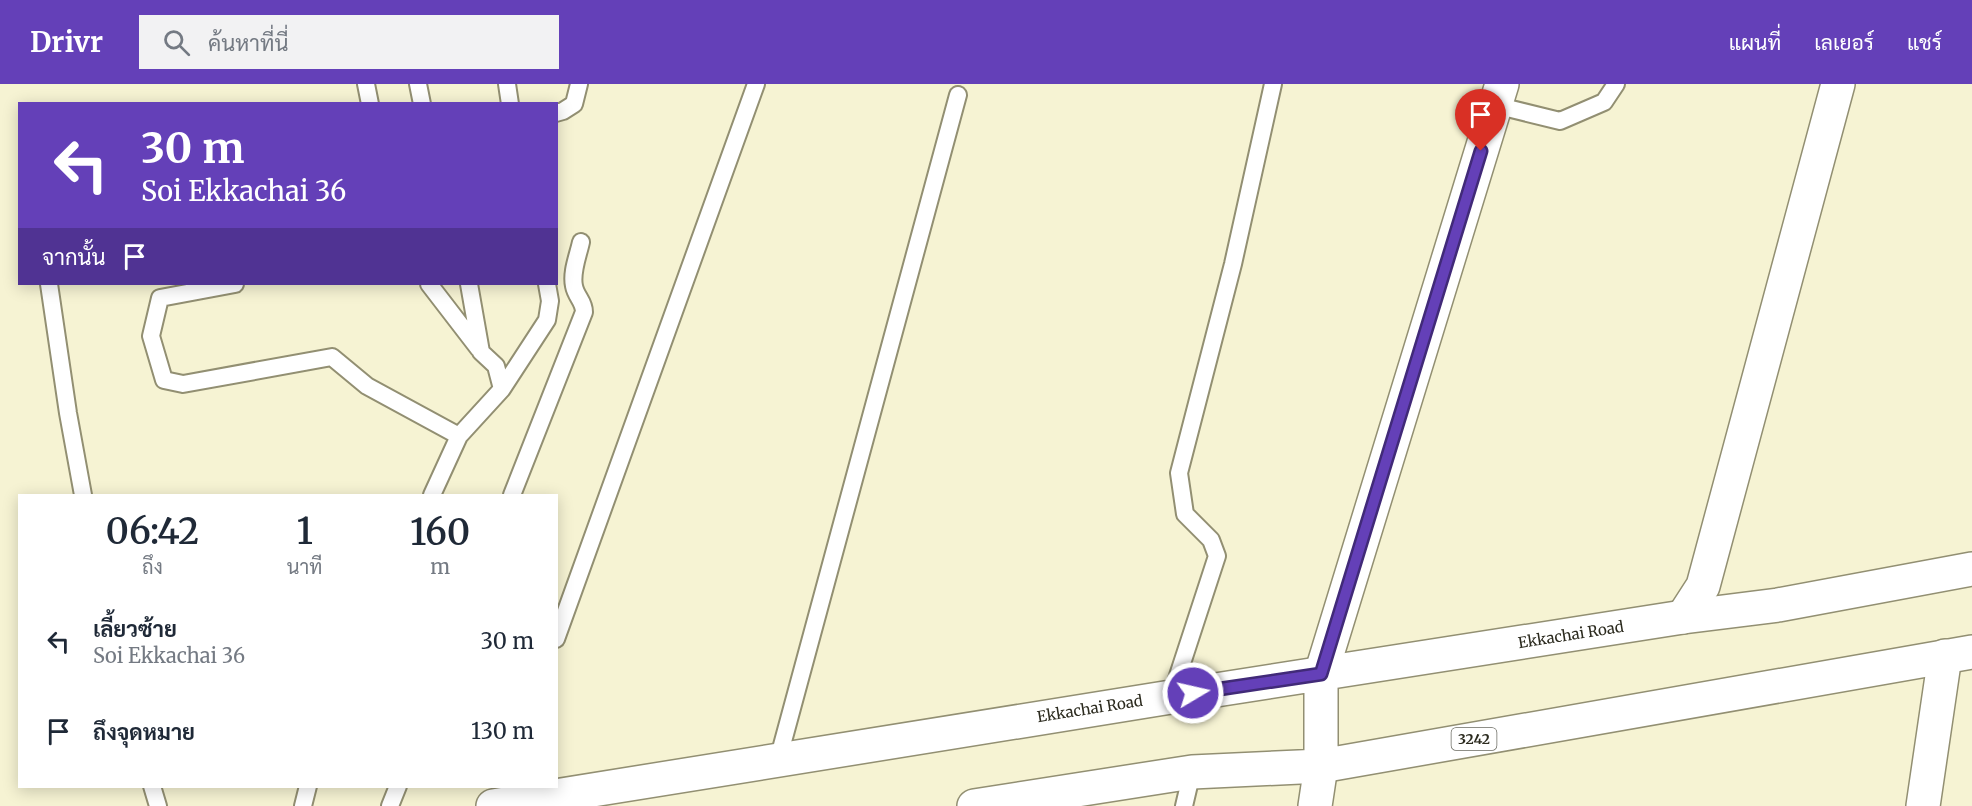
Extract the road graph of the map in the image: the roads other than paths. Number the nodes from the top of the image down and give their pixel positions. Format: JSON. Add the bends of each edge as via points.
{"nodes":[{"id":1,"x":366,"y":84,"type":"edge"},
{"id":2,"x":418,"y":84,"type":"edge"},
{"id":3,"x":507,"y":84,"type":"edge"},
{"id":4,"x":579,"y":84,"type":"edge"},
{"id":5,"x":756,"y":84,"type":"edge"},
{"id":6,"x":1273,"y":84,"type":"edge"},
{"id":7,"x":1616,"y":84,"type":"edge"},
{"id":8,"x":1838,"y":84,"type":"edge"},
{"id":9,"x":958,"y":94,"type":"dead end"},
{"id":10,"x":1498,"y":95,"type":"edge"},
{"id":11,"x":370,"y":102,"type":"edge"},
{"id":12,"x":422,"y":102,"type":"edge"},
{"id":13,"x":510,"y":102,"type":"edge"},
{"id":14,"x":558,"y":112,"type":"edge"},
{"id":15,"x":581,"y":242,"type":"dead end"},
{"id":16,"x":49,"y":285,"type":"edge"},
{"id":17,"x":230,"y":285,"type":"edge"},
{"id":18,"x":430,"y":285,"type":"edge"},
{"id":19,"x":470,"y":285,"type":"edge"},
{"id":20,"x":547,"y":285,"type":"edge"},
{"id":21,"x":482,"y":352,"type":"junction"},
{"id":22,"x":502,"y":388,"type":"junction"},
{"id":23,"x":459,"y":436,"type":"junction"},
{"id":24,"x":83,"y":494,"type":"edge"},
{"id":25,"x":432,"y":494,"type":"edge"},
{"id":26,"x":512,"y":494,"type":"edge"},
{"id":27,"x":1972,"y":569,"type":"edge"},
{"id":28,"x":1683,"y":617,"type":"junction"},
{"id":29,"x":558,"y":633,"type":"edge"},
{"id":30,"x":1959,"y":654,"type":"edge"},
{"id":31,"x":1321,"y":674,"type":"junction"},
{"id":32,"x":1171,"y":696,"type":"junction"},
{"id":33,"x":778,"y":760,"type":"junction"},
{"id":34,"x":1321,"y":766,"type":"junction"},
{"id":35,"x":1192,"y":772,"type":"junction"},
{"id":36,"x":153,"y":788,"type":"edge"},
{"id":37,"x":308,"y":788,"type":"edge"},
{"id":38,"x":397,"y":788,"type":"edge"},
{"id":39,"x":503,"y":788,"type":"edge"},
{"id":40,"x":158,"y":806,"type":"edge"},
{"id":41,"x":303,"y":806,"type":"edge"},
{"id":42,"x":390,"y":806,"type":"edge"},
{"id":43,"x":495,"y":806,"type":"edge"},
{"id":44,"x":974,"y":806,"type":"edge"},
{"id":45,"x":1184,"y":806,"type":"edge"},
{"id":46,"x":1315,"y":806,"type":"edge"},
{"id":47,"x":1923,"y":806,"type":"edge"}],
"edges":[{"from":1,"to":11,"type":"lane"},
{"from":2,"to":12,"type":"lane"},
{"from":3,"to":13,"type":"lane"},
{"from":4,"to":14,"type":"lane","via":[[574,104]]},
{"from":5,"to":29,"type":"lane"},
{"from":6,"to":32,"type":"lane","via":[[1233,264],[1179,473],[1185,514],[1211,540],[1216,556]]},
{"from":7,"to":10,"type":"lane","via":[[1604,102],[1560,121]]},
{"from":8,"to":28,"type":"main road","via":[[1703,586]]},
{"from":9,"to":33,"type":"lane"},
{"from":10,"to":31,"type":"main road"},
{"from":15,"to":26,"type":"lane","via":[[573,275],[584,312]]},
{"from":16,"to":24,"type":"lane"},
{"from":17,"to":23,"type":"lane","via":[[160,298],[151,336],[164,380],[183,384],[332,357],[367,386]]},
{"from":18,"to":21,"type":"lane"},
{"from":19,"to":21,"type":"lane"},
{"from":20,"to":22,"type":"lane","via":[[547,320]]},
{"from":21,"to":22,"type":"lane","via":[[496,366]]},
{"from":22,"to":23,"type":"lane"},
{"from":23,"to":25,"type":"lane"},
{"from":27,"to":28,"type":"main road","name":"Ekkachai Road","via":[[1778,605]]},
{"from":28,"to":31,"type":"main road","name":"Ekkachai Road"},
{"from":30,"to":34,"type":"main road","number":"3242"},
{"from":30,"to":47,"type":"main road"},
{"from":31,"to":32,"type":"main road","name":"Ekkachai Road"},
{"from":31,"to":34,"type":"main road"},
{"from":32,"to":33,"type":"main road","name":"Ekkachai Road"},
{"from":33,"to":43,"type":"main road","name":"Ekkachai Road"},
{"from":34,"to":35,"type":"main road","number":"3242"},
{"from":34,"to":46,"type":"main road"},
{"from":35,"to":44,"type":"main road","number":"3242"},
{"from":35,"to":45,"type":"lane"},
{"from":36,"to":40,"type":"lane"},
{"from":37,"to":41,"type":"lane"},
{"from":38,"to":42,"type":"lane"},
{"from":39,"to":43,"type":"lane"}]}
